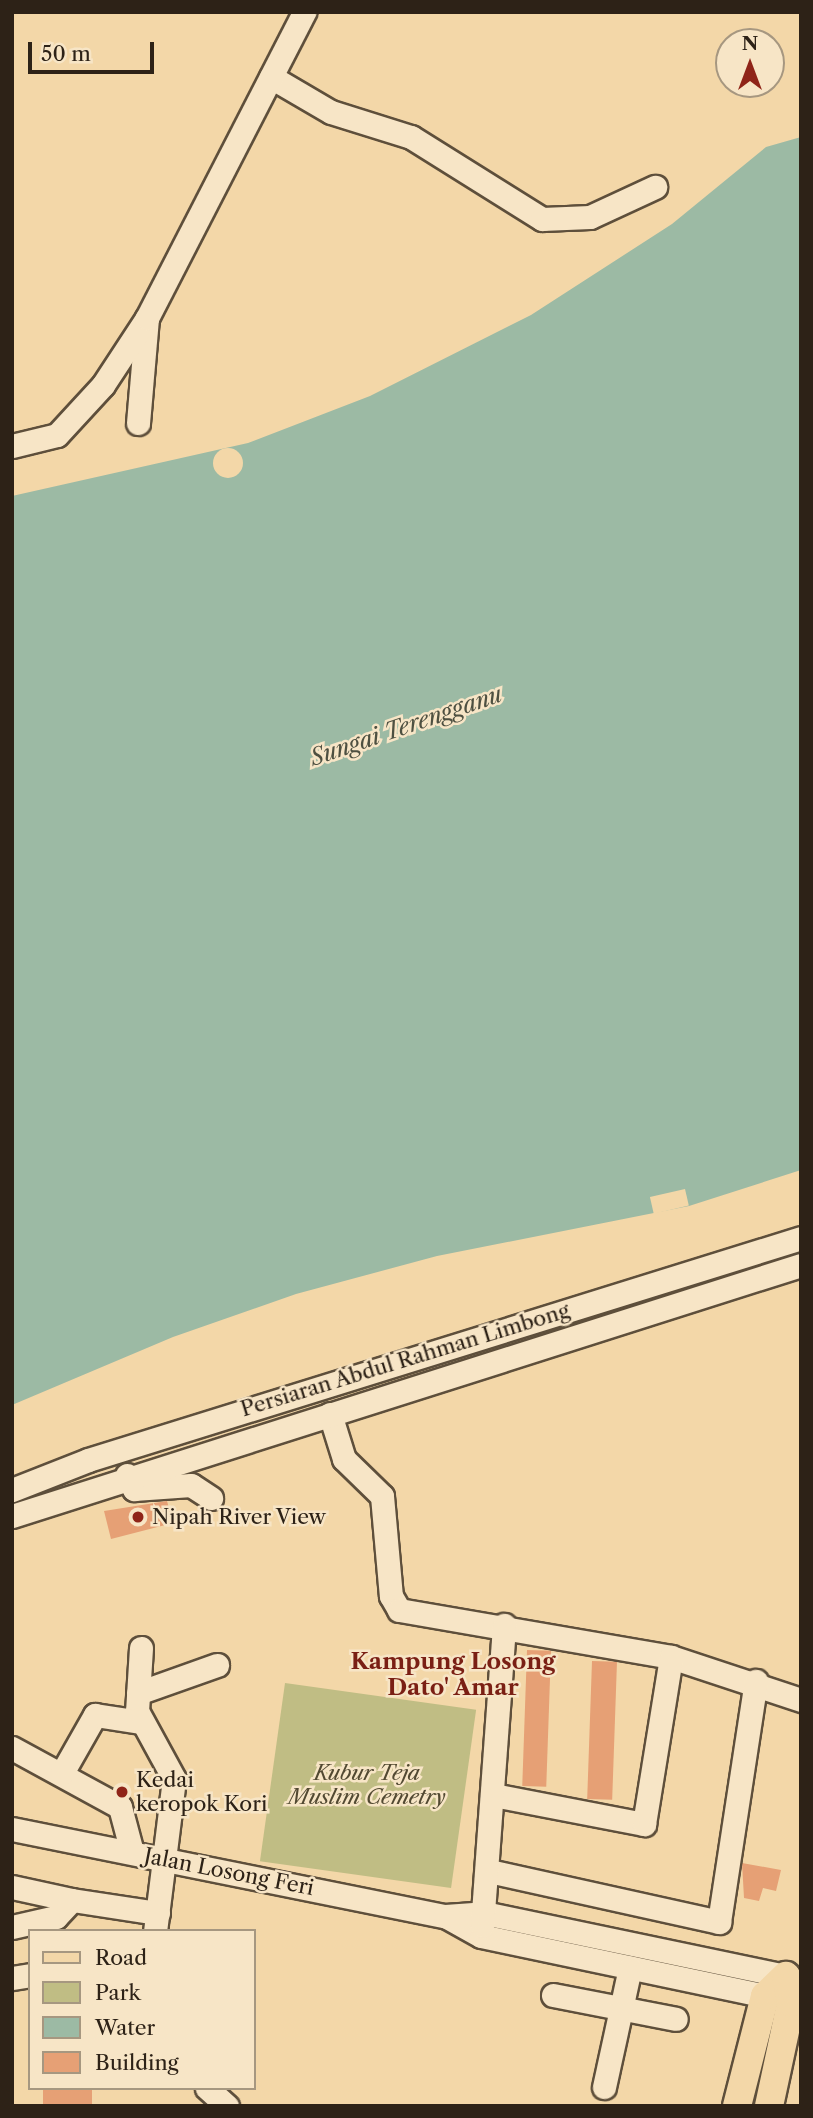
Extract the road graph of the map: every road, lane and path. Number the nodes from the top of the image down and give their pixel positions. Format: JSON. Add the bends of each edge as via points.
{"nodes":[{"id":1,"x":304,"y":12,"type":"edge"},
{"id":2,"x":271,"y":77,"type":"junction"},
{"id":3,"x":655,"y":187,"type":"dead end"},
{"id":4,"x":146,"y":318,"type":"junction"},
{"id":5,"x":138,"y":423,"type":"dead end"},
{"id":6,"x":12,"y":446,"type":"edge"},
{"id":7,"x":801,"y":1238,"type":"edge"},
{"id":8,"x":801,"y":1265,"type":"edge"},
{"id":9,"x":330,"y":1414,"type":"junction"},
{"id":10,"x":127,"y":1475,"type":"junction"},
{"id":11,"x":12,"y":1490,"type":"edge"},
{"id":12,"x":211,"y":1498,"type":"dead end"},
{"id":13,"x":12,"y":1516,"type":"edge"},
{"id":14,"x":504,"y":1625,"type":"junction"},
{"id":15,"x":141,"y":1648,"type":"dead end"},
{"id":16,"x":671,"y":1657,"type":"junction"},
{"id":17,"x":217,"y":1665,"type":"dead end"},
{"id":18,"x":756,"y":1681,"type":"junction"},
{"id":19,"x":138,"y":1693,"type":"junction"},
{"id":20,"x":801,"y":1700,"type":"edge"},
{"id":21,"x":141,"y":1722,"type":"junction"},
{"id":22,"x":12,"y":1748,"type":"edge"},
{"id":23,"x":62,"y":1773,"type":"junction"},
{"id":24,"x":494,"y":1795,"type":"junction"},
{"id":25,"x":12,"y":1829,"type":"edge"},
{"id":26,"x":132,"y":1852,"type":"junction"},
{"id":27,"x":166,"y":1858,"type":"junction"},
{"id":28,"x":489,"y":1871,"type":"junction"},
{"id":29,"x":12,"y":1887,"type":"edge"},
{"id":30,"x":72,"y":1899,"type":"junction"},
{"id":31,"x":156,"y":1922,"type":"edge"},
{"id":32,"x":482,"y":1924,"type":"junction"},
{"id":33,"x":12,"y":1927,"type":"edge"},
{"id":34,"x":630,"y":1968,"type":"junction"},
{"id":35,"x":789,"y":1992,"type":"edge"},
{"id":36,"x":553,"y":1995,"type":"dead end"},
{"id":37,"x":622,"y":2008,"type":"junction"},
{"id":38,"x":676,"y":2019,"type":"dead end"},
{"id":39,"x":604,"y":2087,"type":"dead end"},
{"id":40,"x":209,"y":2090,"type":"edge"},
{"id":41,"x":227,"y":2106,"type":"edge"},
{"id":42,"x":737,"y":2106,"type":"edge"},
{"id":43,"x":769,"y":2106,"type":"edge"}],
"edges":[{"from":1,"to":2,"type":"street"},
{"from":2,"to":3,"type":"street","via":[[338,115],[411,137],[542,219],[590,217]]},
{"from":2,"to":4,"type":"street"},
{"from":4,"to":5,"type":"street"},
{"from":4,"to":6,"type":"street","via":[[79,416],[57,435]]},
{"from":7,"to":11,"type":"street","name":"Persiaran Abdul Rahman Limbong","via":[[101,1455]]},
{"from":8,"to":9,"type":"street","name":"Persiaran Abdul Rahman Limbong"},
{"from":9,"to":10,"type":"street","name":"Persiaran Abdul Rahman Limbong"},
{"from":9,"to":14,"type":"street","via":[[344,1459],[382,1496],[391,1596],[399,1610],[416,1618]]},
{"from":10,"to":12,"type":"street","via":[[134,1489],[191,1485]]},
{"from":10,"to":13,"type":"street","name":"Persiaran Abdul Rahman Limbong"},
{"from":14,"to":16,"type":"street"},
{"from":14,"to":24,"type":"street"},
{"from":15,"to":19,"type":"street"},
{"from":16,"to":18,"type":"street"},
{"from":16,"to":24,"type":"street","via":[[650,1816],[639,1825]]},
{"from":17,"to":19,"type":"street"},
{"from":18,"to":20,"type":"street"},
{"from":18,"to":28,"type":"street","via":[[719,1922]]},
{"from":19,"to":21,"type":"street"},
{"from":21,"to":23,"type":"street","via":[[95,1715]]},
{"from":21,"to":27,"type":"street","via":[[166,1756],[174,1779]]},
{"from":22,"to":23,"type":"street"},
{"from":23,"to":26,"type":"street","via":[[121,1807]]},
{"from":24,"to":28,"type":"street"},
{"from":25,"to":26,"type":"street","name":"Jalan Losong Feri"},
{"from":26,"to":27,"type":"street","name":"Jalan Losong Feri"},
{"from":27,"to":31,"type":"street"},
{"from":27,"to":32,"type":"street","name":"Jalan Losong Feri"},
{"from":28,"to":32,"type":"street"},
{"from":29,"to":30,"type":"street"},
{"from":30,"to":31,"type":"street"},
{"from":30,"to":33,"type":"street","via":[[56,1917]]},
{"from":32,"to":34,"type":"street","name":"Jalan Losong Feri"},
{"from":32,"to":35,"type":"street","name":"Jalan Losong Feri"},
{"from":34,"to":35,"type":"street","name":"Jalan Losong Feri"},
{"from":34,"to":37,"type":"street"},
{"from":35,"to":42,"type":"main road"},
{"from":35,"to":43,"type":"main road"},
{"from":36,"to":37,"type":"street"},
{"from":37,"to":38,"type":"street"},
{"from":37,"to":39,"type":"street"},
{"from":40,"to":41,"type":"street"}]}
